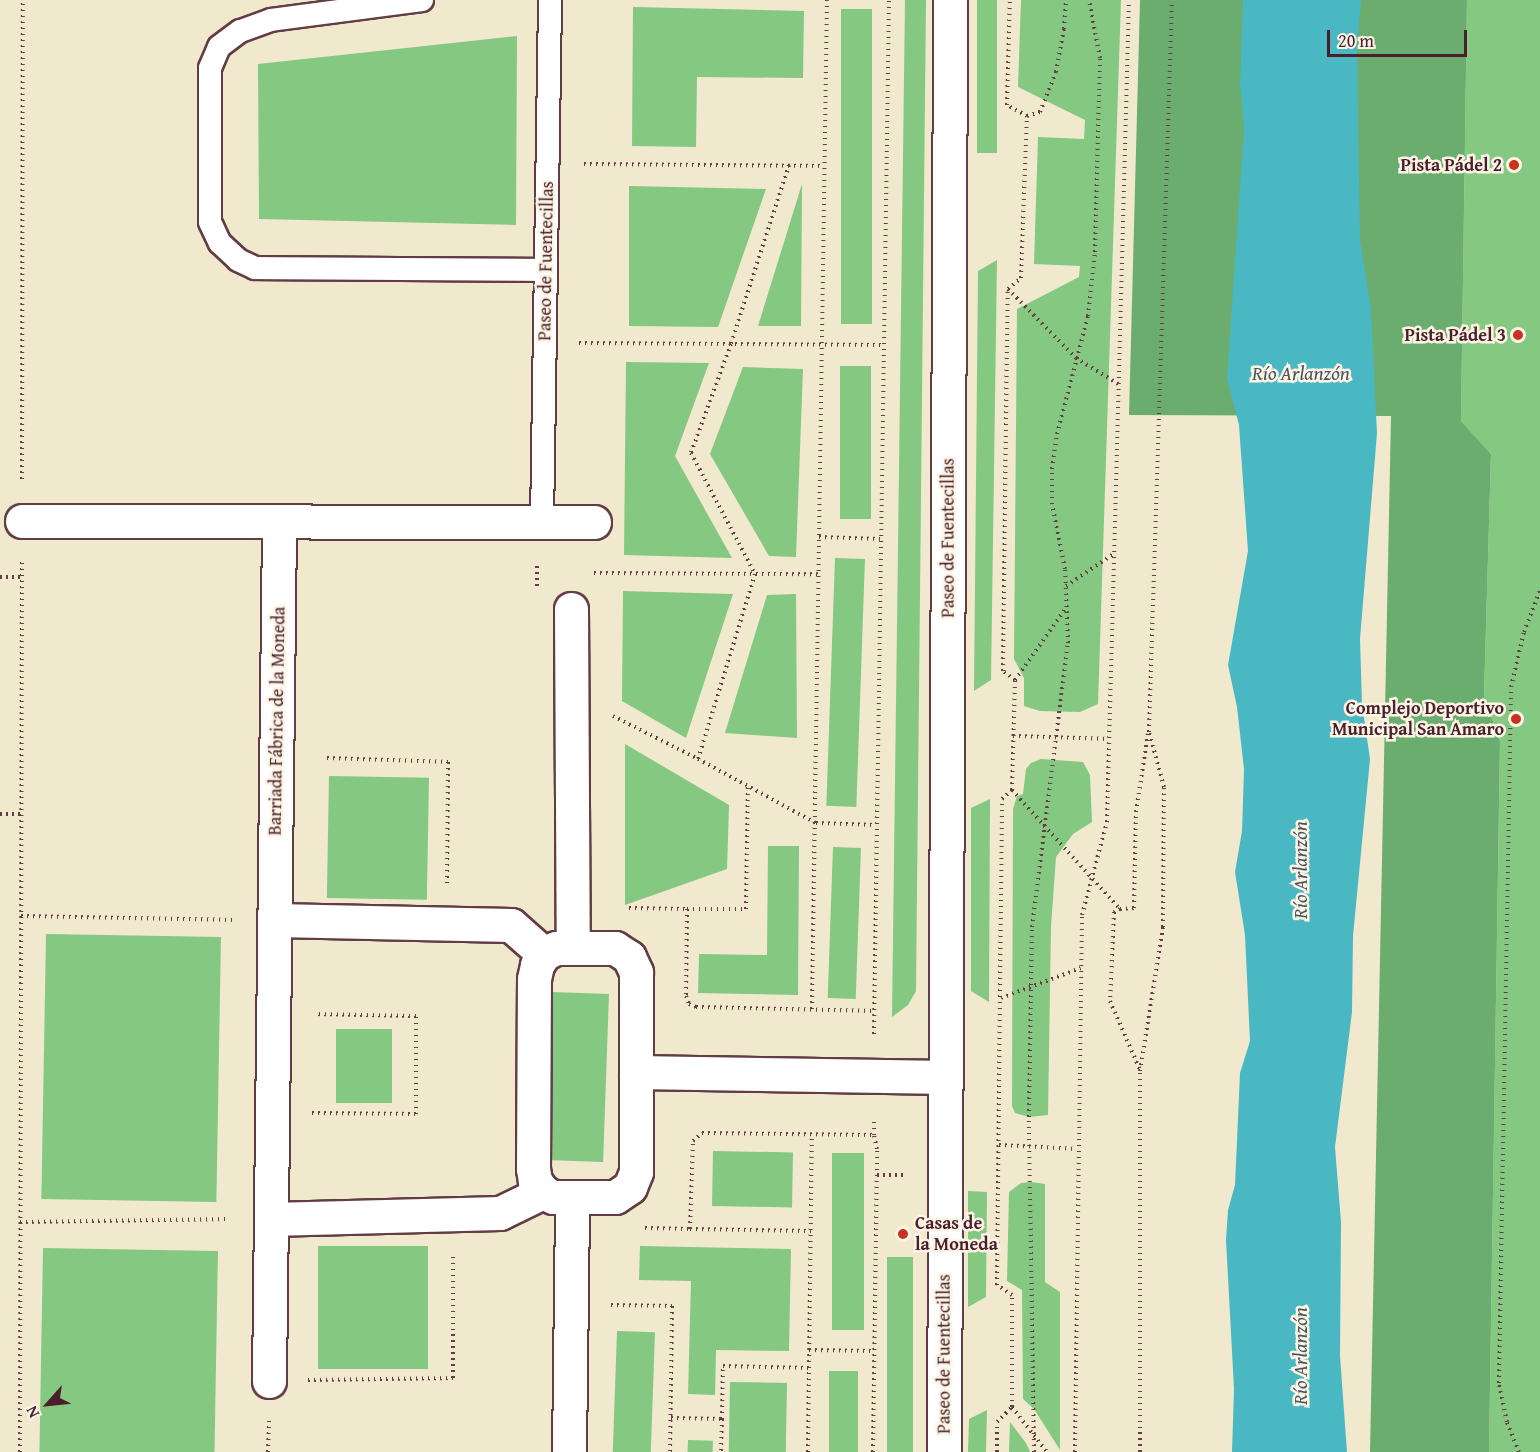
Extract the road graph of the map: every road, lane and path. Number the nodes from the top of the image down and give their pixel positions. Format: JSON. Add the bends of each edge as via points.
{"nodes":[{"id":1,"x":23,"y":0,"type":"edge"},
{"id":2,"x":423,"y":0,"type":"edge"},
{"id":3,"x":550,"y":0,"type":"edge"},
{"id":4,"x":826,"y":0,"type":"edge"},
{"id":5,"x":889,"y":0,"type":"edge"},
{"id":6,"x":950,"y":0,"type":"edge"},
{"id":7,"x":1010,"y":0,"type":"edge"},
{"id":8,"x":1066,"y":0,"type":"edge"},
{"id":9,"x":1089,"y":0,"type":"edge"},
{"id":10,"x":1130,"y":0,"type":"edge"},
{"id":11,"x":1172,"y":0,"type":"edge"},
{"id":12,"x":1027,"y":116,"type":"junction"},
{"id":13,"x":547,"y":163,"type":"junction"},
{"id":14,"x":789,"y":165,"type":"junction"},
{"id":15,"x":824,"y":165,"type":"junction"},
{"id":16,"x":546,"y":270,"type":"junction"},
{"id":17,"x":1008,"y":289,"type":"junction"},
{"id":18,"x":545,"y":343,"type":"junction"},
{"id":19,"x":732,"y":344,"type":"junction"},
{"id":20,"x":821,"y":344,"type":"junction"},
{"id":21,"x":883,"y":345,"type":"junction"},
{"id":22,"x":1076,"y":358,"type":"junction"},
{"id":23,"x":1119,"y":385,"type":"junction"},
{"id":24,"x":22,"y":522,"type":"junction"},
{"id":25,"x":279,"y":522,"type":"junction"},
{"id":26,"x":542,"y":522,"type":"junction"},
{"id":27,"x":594,"y":522,"type":"dead end"},
{"id":28,"x":819,"y":537,"type":"junction"},
{"id":29,"x":880,"y":539,"type":"junction"},
{"id":30,"x":1115,"y":553,"type":"junction"},
{"id":31,"x":594,"y":573,"type":"dead end"},
{"id":32,"x":755,"y":574,"type":"junction"},
{"id":33,"x":819,"y":574,"type":"junction"},
{"id":34,"x":0,"y":577,"type":"edge"},
{"id":35,"x":21,"y":577,"type":"junction"},
{"id":36,"x":1066,"y":586,"type":"junction"},
{"id":37,"x":1540,"y":590,"type":"edge"},
{"id":38,"x":1066,"y":608,"type":"junction"},
{"id":39,"x":571,"y":609,"type":"dead end"},
{"id":40,"x":1015,"y":680,"type":"junction"},
{"id":41,"x":603,"y":711,"type":"dead end"},
{"id":42,"x":1149,"y":732,"type":"junction"},
{"id":43,"x":1013,"y":736,"type":"junction"},
{"id":44,"x":1058,"y":737,"type":"junction"},
{"id":45,"x":1109,"y":739,"type":"junction"},
{"id":46,"x":327,"y":758,"type":"dead end"},
{"id":47,"x":698,"y":759,"type":"junction"},
{"id":48,"x":748,"y":787,"type":"junction"},
{"id":49,"x":1012,"y":790,"type":"junction"},
{"id":50,"x":0,"y":814,"type":"edge"},
{"id":51,"x":21,"y":814,"type":"junction"},
{"id":52,"x":816,"y":824,"type":"junction"},
{"id":53,"x":876,"y":825,"type":"junction"},
{"id":54,"x":1045,"y":826,"type":"junction"},
{"id":55,"x":1091,"y":876,"type":"junction"},
{"id":56,"x":447,"y":888,"type":"dead end"},
{"id":57,"x":622,"y":908,"type":"dead end"},
{"id":58,"x":687,"y":909,"type":"junction"},
{"id":59,"x":1120,"y":909,"type":"junction"},
{"id":60,"x":21,"y":916,"type":"junction"},
{"id":61,"x":275,"y":921,"type":"junction"},
{"id":62,"x":559,"y":951,"type":"junction"},
{"id":63,"x":1081,"y":968,"type":"junction"},
{"id":64,"x":1030,"y":987,"type":"junction"},
{"id":65,"x":1001,"y":998,"type":"junction"},
{"id":66,"x":812,"y":1009,"type":"junction"},
{"id":67,"x":874,"y":1011,"type":"junction"},
{"id":68,"x":274,"y":1014,"type":"junction"},
{"id":69,"x":1140,"y":1071,"type":"junction"},
{"id":70,"x":636,"y":1072,"type":"junction"},
{"id":71,"x":874,"y":1075,"type":"junction"},
{"id":72,"x":946,"y":1077,"type":"junction"},
{"id":73,"x":272,"y":1112,"type":"junction"},
{"id":74,"x":812,"y":1134,"type":"junction"},
{"id":75,"x":874,"y":1135,"type":"junction"},
{"id":76,"x":999,"y":1145,"type":"junction"},
{"id":77,"x":1029,"y":1147,"type":"junction"},
{"id":78,"x":1077,"y":1149,"type":"junction"},
{"id":79,"x":557,"y":1194,"type":"junction"},
{"id":80,"x":271,"y":1219,"type":"junction"},
{"id":81,"x":20,"y":1222,"type":"junction"},
{"id":82,"x":642,"y":1228,"type":"dead end"},
{"id":83,"x":690,"y":1229,"type":"junction"},
{"id":84,"x":811,"y":1231,"type":"junction"},
{"id":85,"x":453,"y":1253,"type":"dead end"},
{"id":86,"x":608,"y":1304,"type":"dead end"},
{"id":87,"x":809,"y":1350,"type":"junction"},
{"id":88,"x":874,"y":1351,"type":"junction"},
{"id":89,"x":810,"y":1368,"type":"junction"},
{"id":90,"x":269,"y":1381,"type":"joint"},
{"id":91,"x":1011,"y":1407,"type":"junction"},
{"id":92,"x":671,"y":1418,"type":"junction"},
{"id":93,"x":722,"y":1419,"type":"junction"},
{"id":94,"x":1034,"y":1436,"type":"junction"},
{"id":95,"x":20,"y":1452,"type":"edge"},
{"id":96,"x":570,"y":1452,"type":"edge"},
{"id":97,"x":670,"y":1452,"type":"edge"},
{"id":98,"x":721,"y":1452,"type":"edge"},
{"id":99,"x":808,"y":1452,"type":"edge"},
{"id":100,"x":873,"y":1452,"type":"edge"},
{"id":101,"x":944,"y":1452,"type":"edge"},
{"id":102,"x":997,"y":1452,"type":"edge"},
{"id":103,"x":1034,"y":1452,"type":"edge"},
{"id":104,"x":1047,"y":1452,"type":"edge"},
{"id":105,"x":1075,"y":1452,"type":"edge"},
{"id":106,"x":1140,"y":1452,"type":"edge"},
{"id":107,"x":1519,"y":1452,"type":"edge"}],
"edges":[{"from":1,"to":24,"type":"path"},
{"from":2,"to":16,"type":"lane","via":[[271,20],[240,32],[219,47],[210,68],[210,222],[215,233],[238,261],[255,268]]},
{"from":3,"to":13,"type":"lane","name":"Paseo de Fuentecillas"},
{"from":4,"to":15,"type":"path"},
{"from":5,"to":21,"type":"path"},
{"from":6,"to":72,"type":"street","name":"Paseo de Fuentecillas"},
{"from":7,"to":12,"type":"path","via":[[1007,105]]},
{"from":8,"to":12,"type":"path","via":[[1056,72],[1040,112]]},
{"from":9,"to":22,"type":"path","via":[[1100,58],[1095,241],[1088,316]]},
{"from":10,"to":23,"type":"path"},
{"from":11,"to":42,"type":"path"},
{"from":12,"to":17,"type":"path","via":[[1021,278]]},
{"from":13,"to":14,"type":"path"},
{"from":13,"to":16,"type":"lane","name":"Paseo de Fuentecillas"},
{"from":14,"to":15,"type":"path"},
{"from":14,"to":19,"type":"path"},
{"from":15,"to":20,"type":"path"},
{"from":16,"to":18,"type":"lane","name":"Paseo de Fuentecillas"},
{"from":17,"to":22,"type":"path"},
{"from":17,"to":40,"type":"path","via":[[1003,671]]},
{"from":18,"to":19,"type":"path"},
{"from":18,"to":26,"type":"lane","name":"Paseo de Fuentecillas"},
{"from":19,"to":20,"type":"path"},
{"from":19,"to":32,"type":"path","via":[[691,453]]},
{"from":20,"to":21,"type":"path"},
{"from":20,"to":28,"type":"path"},
{"from":21,"to":29,"type":"path"},
{"from":22,"to":23,"type":"path"},
{"from":22,"to":36,"type":"path","via":[[1052,469],[1052,504]]},
{"from":23,"to":30,"type":"path"},
{"from":24,"to":25,"type":"street"},
{"from":24,"to":35,"type":"path"},
{"from":25,"to":26,"type":"street"},
{"from":25,"to":61,"type":"street","name":"Barriada Fábrica de la Moneda"},
{"from":26,"to":27,"type":"street"},
{"from":28,"to":29,"type":"path"},
{"from":28,"to":33,"type":"path"},
{"from":29,"to":53,"type":"path"},
{"from":30,"to":36,"type":"path"},
{"from":30,"to":45,"type":"path"},
{"from":31,"to":32,"type":"path"},
{"from":32,"to":33,"type":"path"},
{"from":32,"to":47,"type":"path"},
{"from":33,"to":52,"type":"path"},
{"from":34,"to":35,"type":"path"},
{"from":35,"to":51,"type":"path"},
{"from":36,"to":38,"type":"path"},
{"from":37,"to":107,"type":"path","via":[[1524,632],[1511,687],[1499,1383],[1507,1422]]},
{"from":38,"to":40,"type":"path"},
{"from":38,"to":44,"type":"path","via":[[1068,643]]},
{"from":39,"to":62,"type":"street"},
{"from":40,"to":43,"type":"path"},
{"from":41,"to":47,"type":"path"},
{"from":42,"to":59,"type":"path","via":[[1136,812],[1134,908]]},
{"from":42,"to":69,"type":"path","via":[[1164,787],[1163,927]]},
{"from":43,"to":44,"type":"path"},
{"from":43,"to":49,"type":"path"},
{"from":44,"to":45,"type":"path"},
{"from":44,"to":54,"type":"path"},
{"from":45,"to":55,"type":"path","via":[[1107,822]]},
{"from":46,"to":56,"type":"path","via":[[448,762]]},
{"from":47,"to":48,"type":"path"},
{"from":48,"to":52,"type":"path"},
{"from":48,"to":58,"type":"path","via":[[746,909]]},
{"from":49,"to":54,"type":"path"},
{"from":49,"to":65,"type":"path","via":[[1002,799]]},
{"from":50,"to":51,"type":"path"},
{"from":51,"to":60,"type":"path"},
{"from":52,"to":53,"type":"path"},
{"from":52,"to":66,"type":"path"},
{"from":53,"to":67,"type":"path"},
{"from":54,"to":55,"type":"path"},
{"from":54,"to":64,"type":"path","via":[[1032,927]]},
{"from":55,"to":59,"type":"path"},
{"from":55,"to":63,"type":"path","via":[[1082,915]]},
{"from":57,"to":58,"type":"path"},
{"from":58,"to":66,"type":"path","via":[[688,1004]]},
{"from":59,"to":69,"type":"path","via":[[1114,912],[1110,1001]]},
{"from":60,"to":61,"type":"path"},
{"from":60,"to":81,"type":"path"},
{"from":61,"to":62,"type":"street","via":[[511,925]]},
{"from":61,"to":68,"type":"street","name":"Barriada Fábrica de la Moneda"},
{"from":62,"to":70,"type":"street","via":[[615,948],[629,957],[636,972]]},
{"from":62,"to":79,"type":"street","via":[[537,965],[534,979],[533,1169],[535,1181]]},
{"from":63,"to":64,"type":"path"},
{"from":63,"to":78,"type":"path"},
{"from":64,"to":65,"type":"path"},
{"from":64,"to":77,"type":"path"},
{"from":65,"to":76,"type":"path"},
{"from":66,"to":67,"type":"path"},
{"from":67,"to":71,"type":"path"},
{"from":68,"to":73,"type":"street","name":"Barriada Fábrica de la Moneda"},
{"from":68,"to":73,"type":"path","via":[[416,1016],[416,1114]]},
{"from":69,"to":106,"type":"path"},
{"from":70,"to":71,"type":"street"},
{"from":70,"to":79,"type":"street","via":[[636,1172],[630,1187],[615,1197]]},
{"from":71,"to":72,"type":"street"},
{"from":71,"to":75,"type":"path"},
{"from":72,"to":101,"type":"street","name":"Paseo de Fuentecillas"},
{"from":73,"to":80,"type":"street","name":"Barriada Fábrica de la Moneda"},
{"from":74,"to":75,"type":"path"},
{"from":74,"to":83,"type":"path","via":[[697,1135],[693,1141]]},
{"from":74,"to":84,"type":"path"},
{"from":75,"to":88,"type":"path"},
{"from":76,"to":77,"type":"path"},
{"from":76,"to":91,"type":"path","via":[[997,1285],[1012,1295]]},
{"from":77,"to":78,"type":"path"},
{"from":77,"to":94,"type":"path"},
{"from":78,"to":105,"type":"path"},
{"from":79,"to":80,"type":"street","via":[[500,1213]]},
{"from":79,"to":96,"type":"street"},
{"from":80,"to":81,"type":"path"},
{"from":80,"to":90,"type":"street","name":"Barriada Fábrica de la Moneda"},
{"from":81,"to":95,"type":"path"},
{"from":82,"to":83,"type":"path"},
{"from":83,"to":84,"type":"path"},
{"from":84,"to":87,"type":"path"},
{"from":85,"to":90,"type":"path","via":[[453,1378]]},
{"from":86,"to":92,"type":"path","via":[[672,1306]]},
{"from":87,"to":88,"type":"path"},
{"from":87,"to":89,"type":"path"},
{"from":88,"to":100,"type":"path"},
{"from":89,"to":93,"type":"path","via":[[723,1366]]},
{"from":89,"to":99,"type":"path"},
{"from":91,"to":94,"type":"path"},
{"from":91,"to":102,"type":"path","via":[[997,1422]]},
{"from":92,"to":93,"type":"path"},
{"from":92,"to":97,"type":"path"},
{"from":93,"to":98,"type":"path"},
{"from":94,"to":103,"type":"path"},
{"from":94,"to":104,"type":"path"}]}
